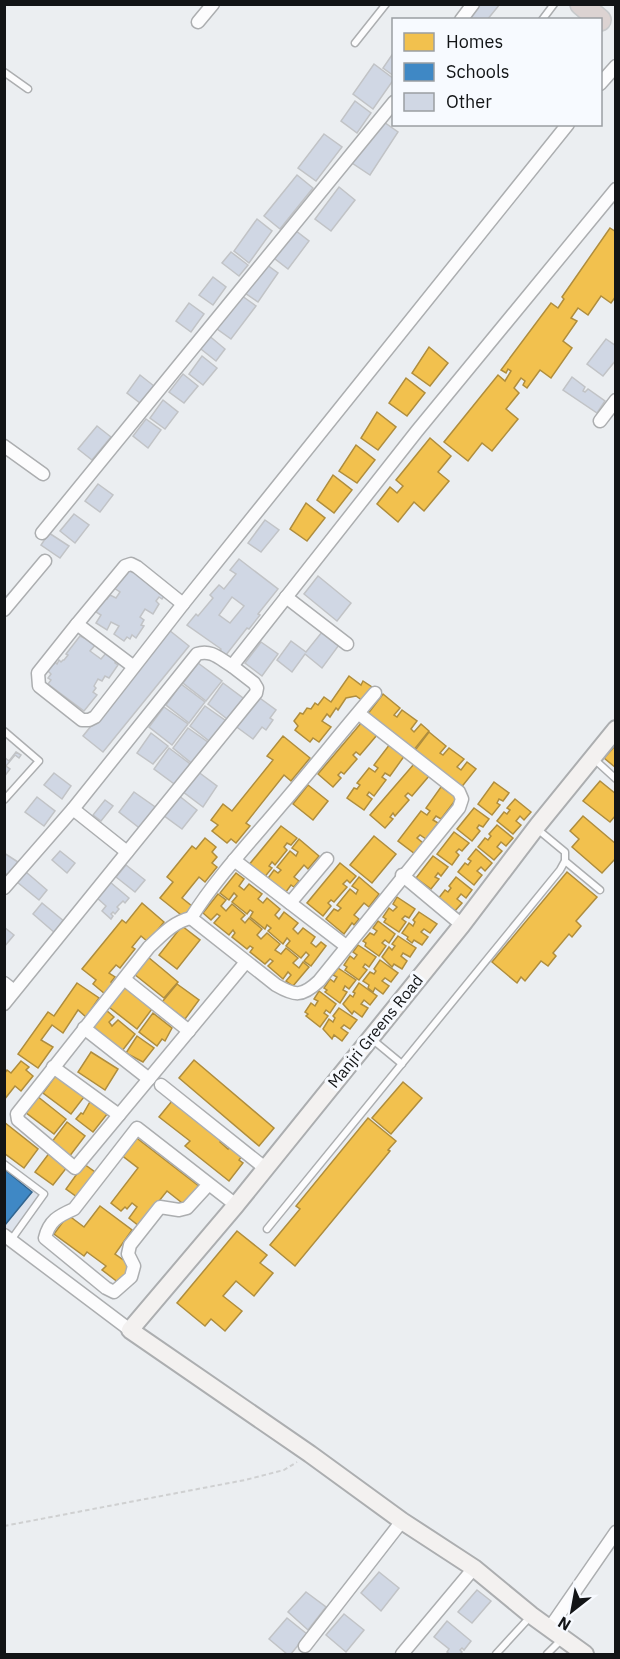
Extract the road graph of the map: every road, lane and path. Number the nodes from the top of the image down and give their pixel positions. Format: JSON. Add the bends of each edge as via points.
{"nodes":[{"id":1,"x":213,"y":4,"type":"edge"},
{"id":2,"x":386,"y":4,"type":"edge"},
{"id":3,"x":473,"y":4,"type":"edge"},
{"id":4,"x":554,"y":4,"type":"edge"},
{"id":5,"x":581,"y":4,"type":"edge"},
{"id":6,"x":462,"y":18,"type":"edge"},
{"id":7,"x":544,"y":18,"type":"edge"},
{"id":8,"x":598,"y":18,"type":"edge"},
{"id":9,"x":198,"y":22,"type":"dead end"},
{"id":10,"x":602,"y":22,"type":"edge"},
{"id":11,"x":615,"y":33,"type":"edge"},
{"id":12,"x":355,"y":43,"type":"dead end"},
{"id":13,"x":615,"y":66,"type":"edge"},
{"id":14,"x":4,"y":72,"type":"edge"},
{"id":15,"x":602,"y":82,"type":"edge"},
{"id":16,"x":28,"y":89,"type":"dead end"},
{"id":17,"x":392,"y":103,"type":"edge"},
{"id":18,"x":566,"y":126,"type":"edge"},
{"id":19,"x":615,"y":189,"type":"edge"},
{"id":20,"x":615,"y":400,"type":"edge"},
{"id":21,"x":600,"y":421,"type":"dead end"},
{"id":22,"x":4,"y":446,"type":"edge"},
{"id":23,"x":43,"y":474,"type":"dead end"},
{"id":24,"x":42,"y":533,"type":"dead end"},
{"id":25,"x":45,"y":561,"type":"dead end"},
{"id":26,"x":286,"y":597,"type":"junction"},
{"id":27,"x":183,"y":604,"type":"junction"},
{"id":28,"x":4,"y":610,"type":"edge"},
{"id":29,"x":77,"y":624,"type":"junction"},
{"id":30,"x":347,"y":644,"type":"dead end"},
{"id":31,"x":232,"y":666,"type":"junction"},
{"id":32,"x":134,"y":667,"type":"junction"},
{"id":33,"x":375,"y":693,"type":"dead end"},
{"id":34,"x":358,"y":713,"type":"junction"},
{"id":35,"x":615,"y":729,"type":"edge"},
{"id":36,"x":4,"y":731,"type":"edge"},
{"id":37,"x":593,"y":758,"type":"junction"},
{"id":38,"x":615,"y":779,"type":"edge"},
{"id":39,"x":4,"y":800,"type":"edge"},
{"id":40,"x":73,"y":809,"type":"junction"},
{"id":41,"x":536,"y":828,"type":"junction"},
{"id":42,"x":127,"y":852,"type":"junction"},
{"id":43,"x":327,"y":859,"type":"dead end"},
{"id":44,"x":234,"y":860,"type":"junction"},
{"id":45,"x":565,"y":861,"type":"junction"},
{"id":46,"x":402,"y":875,"type":"junction"},
{"id":47,"x":4,"y":888,"type":"edge"},
{"id":48,"x":600,"y":890,"type":"dead end"},
{"id":49,"x":290,"y":903,"type":"junction"},
{"id":50,"x":191,"y":918,"type":"junction"},
{"id":51,"x":462,"y":925,"type":"junction"},
{"id":52,"x":346,"y":946,"type":"junction"},
{"id":53,"x":246,"y":962,"type":"junction"},
{"id":54,"x":124,"y":979,"type":"junction"},
{"id":55,"x":4,"y":982,"type":"edge"},
{"id":56,"x":14,"y":991,"type":"junction"},
{"id":57,"x":4,"y":1004,"type":"edge"},
{"id":58,"x":84,"y":1028,"type":"junction"},
{"id":59,"x":189,"y":1030,"type":"junction"},
{"id":60,"x":370,"y":1038,"type":"junction"},
{"id":61,"x":402,"y":1064,"type":"junction"},
{"id":62,"x":53,"y":1067,"type":"junction"},
{"id":63,"x":149,"y":1079,"type":"junction"},
{"id":64,"x":161,"y":1085,"type":"dead end"},
{"id":65,"x":118,"y":1115,"type":"junction"},
{"id":66,"x":4,"y":1164,"type":"edge"},
{"id":67,"x":265,"y":1168,"type":"junction"},
{"id":68,"x":209,"y":1184,"type":"junction"},
{"id":69,"x":236,"y":1205,"type":"junction"},
{"id":70,"x":267,"y":1229,"type":"dead end"},
{"id":71,"x":8,"y":1237,"type":"edge"},
{"id":72,"x":130,"y":1330,"type":"junction"},
{"id":73,"x":310,"y":1454,"type":"junction"},
{"id":74,"x":402,"y":1521,"type":"junction"},
{"id":75,"x":4,"y":1526,"type":"edge"},
{"id":76,"x":615,"y":1532,"type":"edge"},
{"id":77,"x":474,"y":1568,"type":"junction"},
{"id":78,"x":531,"y":1615,"type":"junction"},
{"id":79,"x":556,"y":1634,"type":"junction"},
{"id":80,"x":305,"y":1646,"type":"dead end"},
{"id":81,"x":402,"y":1654,"type":"edge"},
{"id":82,"x":496,"y":1654,"type":"edge"},
{"id":83,"x":547,"y":1654,"type":"edge"},
{"id":84,"x":585,"y":1654,"type":"edge"}],
"edges":[{"from":1,"to":9,"type":"street"},
{"from":2,"to":12,"type":"lane"},
{"from":3,"to":6,"type":"street"},
{"from":4,"to":7,"type":"lane"},
{"from":5,"to":8,"type":"highway"},
{"from":10,"to":11,"type":"highway"},
{"from":13,"to":15,"type":"street"},
{"from":14,"to":16,"type":"lane"},
{"from":17,"to":24,"type":"street"},
{"from":18,"to":27,"type":"street"},
{"from":19,"to":26,"type":"street"},
{"from":20,"to":21,"type":"street"},
{"from":22,"to":23,"type":"street"},
{"from":25,"to":28,"type":"street"},
{"from":26,"to":30,"type":"street"},
{"from":26,"to":31,"type":"street"},
{"from":27,"to":29,"type":"street","via":[[131,564],[125,566]]},
{"from":27,"to":32,"type":"street"},
{"from":29,"to":32,"type":"street"},
{"from":29,"to":32,"type":"street","via":[[38,673],[37,680],[39,686],[82,720],[95,717]]},
{"from":31,"to":40,"type":"street","via":[[212,653],[197,654]]},
{"from":31,"to":42,"type":"street","via":[[254,683],[256,693]]},
{"from":33,"to":34,"type":"street"},
{"from":34,"to":44,"type":"street"},
{"from":34,"to":46,"type":"street","via":[[459,792],[462,799],[459,808]]},
{"from":35,"to":37,"type":"street","name":"Manjri Greens Road"},
{"from":36,"to":39,"type":"lane","via":[[39,761]]},
{"from":37,"to":38,"type":"lane"},
{"from":37,"to":41,"type":"street","name":"Manjri Greens Road"},
{"from":40,"to":42,"type":"street"},
{"from":40,"to":47,"type":"street"},
{"from":41,"to":45,"type":"lane","via":[[565,852]]},
{"from":41,"to":51,"type":"street","name":"Manjri Greens Road"},
{"from":42,"to":56,"type":"street"},
{"from":43,"to":49,"type":"street"},
{"from":44,"to":49,"type":"street"},
{"from":44,"to":50,"type":"street"},
{"from":45,"to":48,"type":"lane"},
{"from":45,"to":61,"type":"lane"},
{"from":46,"to":51,"type":"street"},
{"from":46,"to":52,"type":"street"},
{"from":49,"to":52,"type":"street"},
{"from":50,"to":53,"type":"street"},
{"from":50,"to":54,"type":"street","via":[[181,920],[162,935]]},
{"from":51,"to":60,"type":"street","name":"Manjri Greens Road"},
{"from":52,"to":53,"type":"street","via":[[319,981],[299,994],[276,985]]},
{"from":53,"to":59,"type":"street"},
{"from":54,"to":58,"type":"street"},
{"from":54,"to":59,"type":"street"},
{"from":55,"to":56,"type":"street"},
{"from":56,"to":57,"type":"street"},
{"from":58,"to":62,"type":"street"},
{"from":58,"to":63,"type":"street"},
{"from":59,"to":63,"type":"street"},
{"from":60,"to":61,"type":"lane"},
{"from":60,"to":67,"type":"street","name":"Manjri Greens Road"},
{"from":61,"to":70,"type":"lane"},
{"from":62,"to":65,"type":"street"},
{"from":62,"to":65,"type":"street","via":[[20,1108],[18,1120],[75,1168]]},
{"from":63,"to":65,"type":"street"},
{"from":64,"to":67,"type":"street"},
{"from":66,"to":71,"type":"lane","via":[[44,1194]]},
{"from":67,"to":69,"type":"street","name":"Manjri Greens Road"},
{"from":68,"to":68,"type":"street","via":[[137,1128],[74,1209],[58,1216],[48,1227],[45,1238],[114,1292],[131,1277],[134,1266],[128,1254],[130,1245],[160,1207],[187,1208]]},
{"from":68,"to":69,"type":"street"},
{"from":69,"to":72,"type":"street","name":"Manjri Greens Road"},
{"from":71,"to":72,"type":"street"},
{"from":72,"to":73,"type":"street"},
{"from":73,"to":74,"type":"street"},
{"from":73,"to":75,"type":"path","via":[[284,1470],[245,1480]]},
{"from":74,"to":77,"type":"street"},
{"from":74,"to":80,"type":"street"},
{"from":76,"to":79,"type":"street"},
{"from":77,"to":78,"type":"street"},
{"from":77,"to":81,"type":"street"},
{"from":78,"to":79,"type":"street"},
{"from":78,"to":82,"type":"lane"},
{"from":79,"to":83,"type":"lane"},
{"from":79,"to":84,"type":"street"}]}
